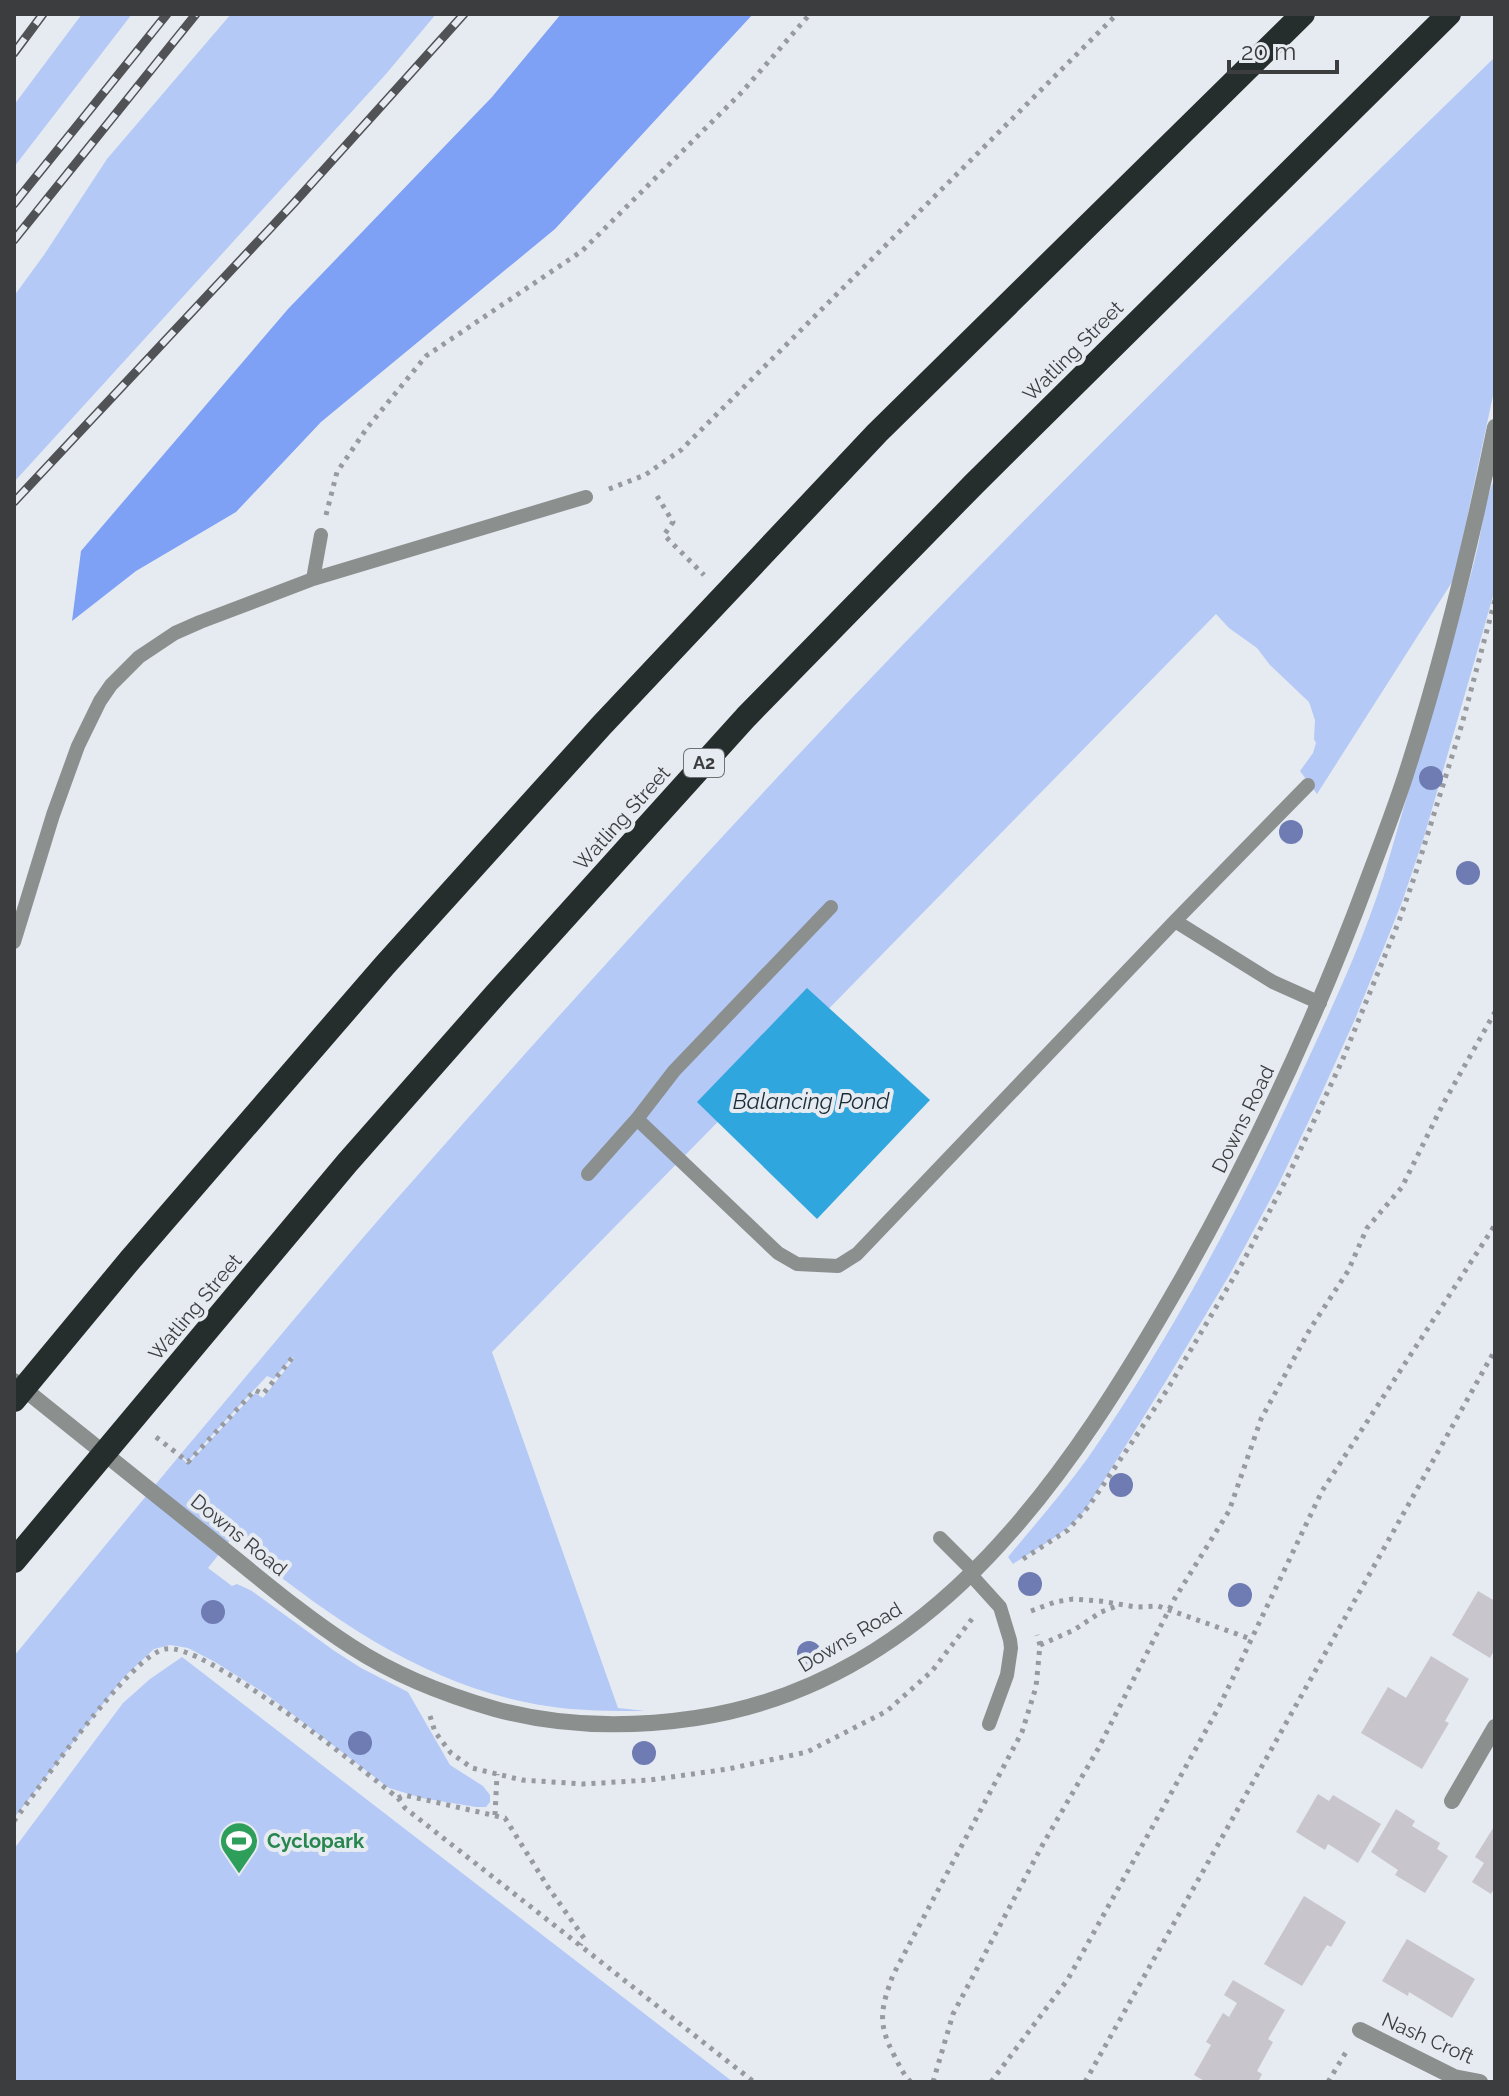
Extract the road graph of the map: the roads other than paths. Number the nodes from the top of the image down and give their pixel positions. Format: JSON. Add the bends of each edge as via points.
{"nodes":[{"id":1,"x":1303,"y":14,"type":"edge"},
{"id":2,"x":1449,"y":14,"type":"edge"},
{"id":3,"x":1495,"y":427,"type":"edge"},
{"id":4,"x":586,"y":497,"type":"road end"},
{"id":5,"x":321,"y":535,"type":"road end"},
{"id":6,"x":313,"y":579,"type":"junction"},
{"id":7,"x":1308,"y":785,"type":"dead end"},
{"id":8,"x":831,"y":907,"type":"dead end"},
{"id":9,"x":1175,"y":921,"type":"junction"},
{"id":10,"x":14,"y":942,"type":"edge"},
{"id":11,"x":1320,"y":1003,"type":"junction"},
{"id":12,"x":637,"y":1119,"type":"junction"},
{"id":13,"x":588,"y":1174,"type":"dead end"},
{"id":14,"x":14,"y":1381,"type":"edge"},
{"id":15,"x":14,"y":1400,"type":"edge"},
{"id":16,"x":940,"y":1538,"type":"dead end"},
{"id":17,"x":14,"y":1561,"type":"edge"},
{"id":18,"x":972,"y":1573,"type":"junction"},
{"id":19,"x":989,"y":1724,"type":"dead end"},
{"id":20,"x":1495,"y":1727,"type":"edge"},
{"id":21,"x":1490,"y":1746,"type":"edge"},
{"id":22,"x":1452,"y":1801,"type":"dead end"},
{"id":23,"x":1360,"y":2030,"type":"road end"},
{"id":24,"x":1480,"y":2082,"type":"edge"}],
"edges":[{"from":1,"to":15,"type":"highway","via":[[877,433],[601,726],[385,965]]},
{"from":2,"to":17,"type":"highway","name":"Watling Street","number":"A2","via":[[746,717],[347,1163]]},
{"from":3,"to":11,"type":"street","name":"Downs Road","via":[[1446,639],[1404,780]]},
{"from":4,"to":6,"type":"lane"},
{"from":5,"to":6,"type":"lane"},
{"from":6,"to":10,"type":"lane","via":[[175,633],[139,657],[111,685],[69,768]]},
{"from":7,"to":9,"type":"lane"},
{"from":8,"to":12,"type":"lane","via":[[674,1071]]},
{"from":9,"to":11,"type":"lane","via":[[1273,982]]},
{"from":9,"to":12,"type":"lane","via":[[857,1254],[838,1266],[797,1264],[778,1253]]},
{"from":11,"to":18,"type":"street","name":"Downs Road","via":[[1232,1188],[1154,1327],[1065,1466]]},
{"from":12,"to":13,"type":"lane"},
{"from":14,"to":18,"type":"street","name":"Downs Road","via":[[352,1647],[402,1674],[517,1715],[634,1725],[741,1709],[807,1688],[875,1651],[928,1614]]},
{"from":16,"to":18,"type":"lane"},
{"from":18,"to":19,"type":"lane","via":[[1000,1607],[1011,1648]]},
{"from":20,"to":21,"type":"street"},
{"from":21,"to":22,"type":"street"},
{"from":23,"to":24,"type":"street","name":"Nash Croft","via":[[1454,2077]]}]}
